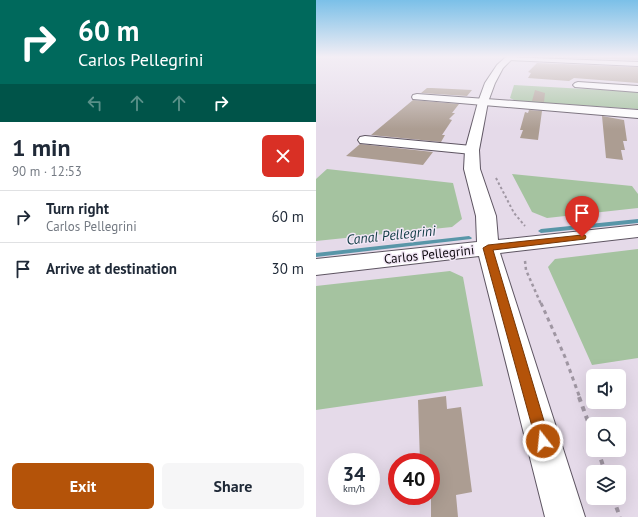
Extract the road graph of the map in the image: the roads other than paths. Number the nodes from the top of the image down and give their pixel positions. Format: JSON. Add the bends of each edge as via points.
{"nodes":[{"id":1,"x":491,"y":81,"type":"edge"},
{"id":2,"x":578,"y":85,"type":"dead end"},
{"id":3,"x":638,"y":89,"type":"edge"},
{"id":4,"x":417,"y":97,"type":"dead end"},
{"id":5,"x":483,"y":102,"type":"junction"},
{"id":6,"x":638,"y":114,"type":"edge"},
{"id":7,"x":365,"y":140,"type":"dead end"},
{"id":8,"x":472,"y":150,"type":"junction"},
{"id":9,"x":638,"y":231,"type":"edge"},
{"id":10,"x":488,"y":248,"type":"junction"},
{"id":11,"x":316,"y":267,"type":"edge"},
{"id":12,"x":564,"y":517,"type":"edge"}],
"edges":[{"from":1,"to":5,"type":"street"},
{"from":2,"to":3,"type":"street"},
{"from":4,"to":5,"type":"street"},
{"from":5,"to":6,"type":"street"},
{"from":5,"to":8,"type":"street"},
{"from":7,"to":8,"type":"street"},
{"from":8,"to":10,"type":"street","via":[[472,169],[486,216]]},
{"from":9,"to":10,"type":"street","name":"Carlos Pellegrini"},
{"from":10,"to":11,"type":"street","name":"Carlos Pellegrini"},
{"from":10,"to":12,"type":"street"}]}
